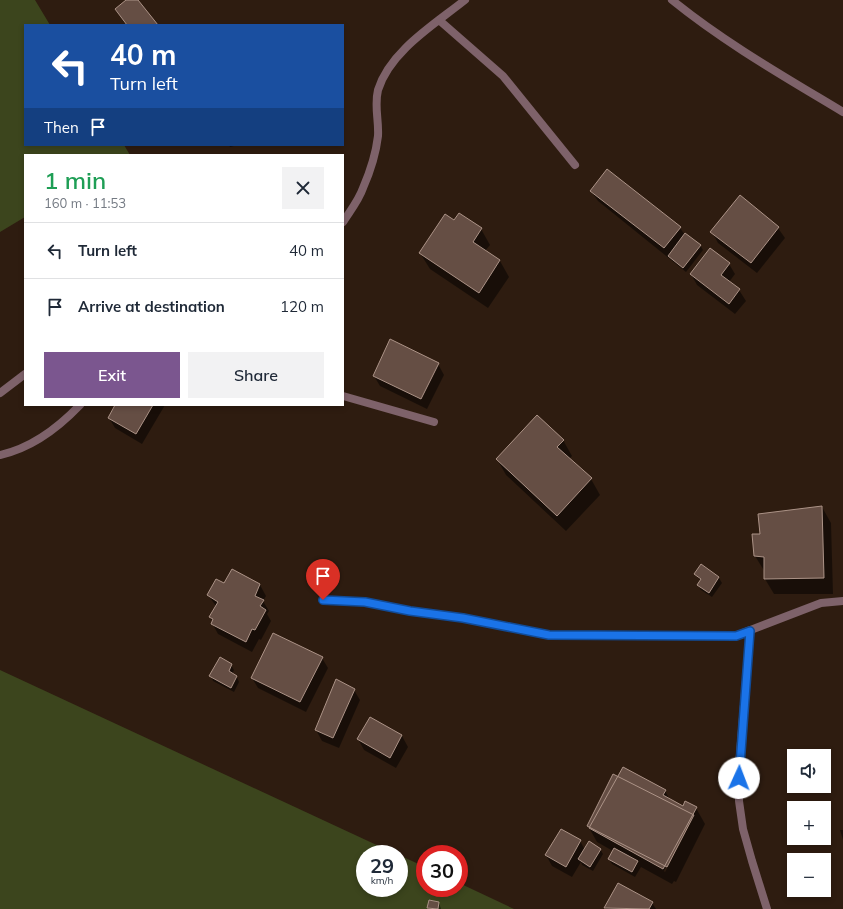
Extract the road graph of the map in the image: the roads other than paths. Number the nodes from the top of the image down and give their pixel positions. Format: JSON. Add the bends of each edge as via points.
{"nodes":[{"id":1,"x":465,"y":0,"type":"edge"},
{"id":2,"x":672,"y":0,"type":"edge"},
{"id":3,"x":440,"y":20,"type":"junction"},
{"id":4,"x":843,"y":112,"type":"edge"},
{"id":5,"x":576,"y":165,"type":"dead end"},
{"id":6,"x":344,"y":220,"type":"edge"},
{"id":7,"x":24,"y":375,"type":"edge"},
{"id":8,"x":0,"y":393,"type":"edge"},
{"id":9,"x":344,"y":396,"type":"edge"},
{"id":10,"x":79,"y":406,"type":"edge"},
{"id":11,"x":434,"y":422,"type":"dead end"},
{"id":12,"x":0,"y":455,"type":"edge"},
{"id":13,"x":323,"y":600,"type":"dead end"},
{"id":14,"x":843,"y":601,"type":"edge"},
{"id":15,"x":750,"y":631,"type":"junction"},
{"id":16,"x":767,"y":909,"type":"edge"}],
"edges":[{"from":1,"to":3,"type":"street"},
{"from":2,"to":4,"type":"street","via":[[695,19],[752,57]]},
{"from":3,"to":5,"type":"street","via":[[502,76]]},
{"from":3,"to":6,"type":"street","via":[[403,49],[386,73],[378,90],[376,102],[378,134],[374,157],[363,189]]},
{"from":7,"to":8,"type":"street"},
{"from":9,"to":11,"type":"street"},
{"from":10,"to":12,"type":"street","via":[[32,444]]},
{"from":13,"to":15,"type":"street","via":[[365,602],[549,635],[736,636]]},
{"from":14,"to":15,"type":"street","via":[[821,603]]},
{"from":15,"to":16,"type":"street","via":[[739,766],[739,801],[743,829]]}]}
